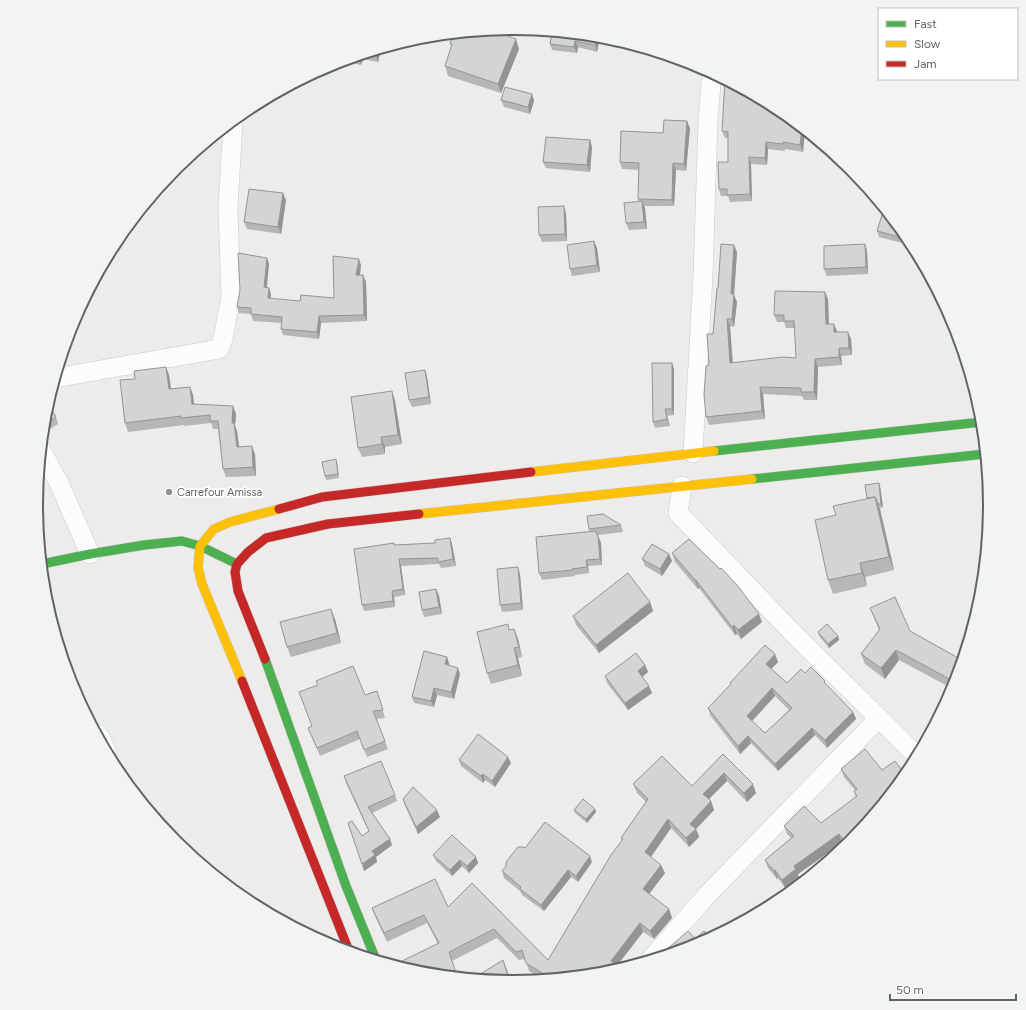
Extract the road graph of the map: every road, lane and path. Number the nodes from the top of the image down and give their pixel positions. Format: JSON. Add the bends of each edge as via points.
{"nodes":[{"id":1,"x":711,"y":79,"type":"edge"},
{"id":2,"x":233,"y":128,"type":"edge"},
{"id":3,"x":61,"y":377,"type":"edge"},
{"id":4,"x":976,"y":423,"type":"edge"},
{"id":5,"x":693,"y":453,"type":"junction"},
{"id":6,"x":980,"y":455,"type":"edge"},
{"id":7,"x":46,"y":457,"type":"edge"},
{"id":8,"x":682,"y":486,"type":"junction"},
{"id":9,"x":200,"y":546,"type":"junction"},
{"id":10,"x":90,"y":554,"type":"junction"},
{"id":11,"x":47,"y":563,"type":"edge"},
{"id":12,"x":237,"y":564,"type":"junction"},
{"id":13,"x":879,"y":718,"type":"junction"},
{"id":14,"x":913,"y":752,"type":"edge"},
{"id":15,"x":346,"y":944,"type":"edge"},
{"id":16,"x":657,"y":952,"type":"edge"},
{"id":17,"x":373,"y":954,"type":"edge"}],
"edges":[{"from":1,"to":5,"type":"street"},
{"from":2,"to":3,"type":"street","via":[[228,209],[231,297],[219,349]]},
{"from":4,"to":5,"type":"street"},
{"from":5,"to":9,"type":"street","via":[[322,497],[230,522],[214,529]]},
{"from":6,"to":8,"type":"street"},
{"from":7,"to":10,"type":"street"},
{"from":8,"to":12,"type":"street","via":[[328,524],[266,538]]},
{"from":8,"to":13,"type":"street","via":[[678,512],[791,631]]},
{"from":9,"to":10,"type":"street","via":[[182,541]]},
{"from":9,"to":12,"type":"street"},
{"from":9,"to":15,"type":"street","via":[[198,567],[202,584]]},
{"from":10,"to":11,"type":"street"},
{"from":12,"to":17,"type":"street","via":[[235,572],[238,591],[346,886]]},
{"from":13,"to":14,"type":"street"},
{"from":13,"to":16,"type":"street","via":[[708,894]]}]}
